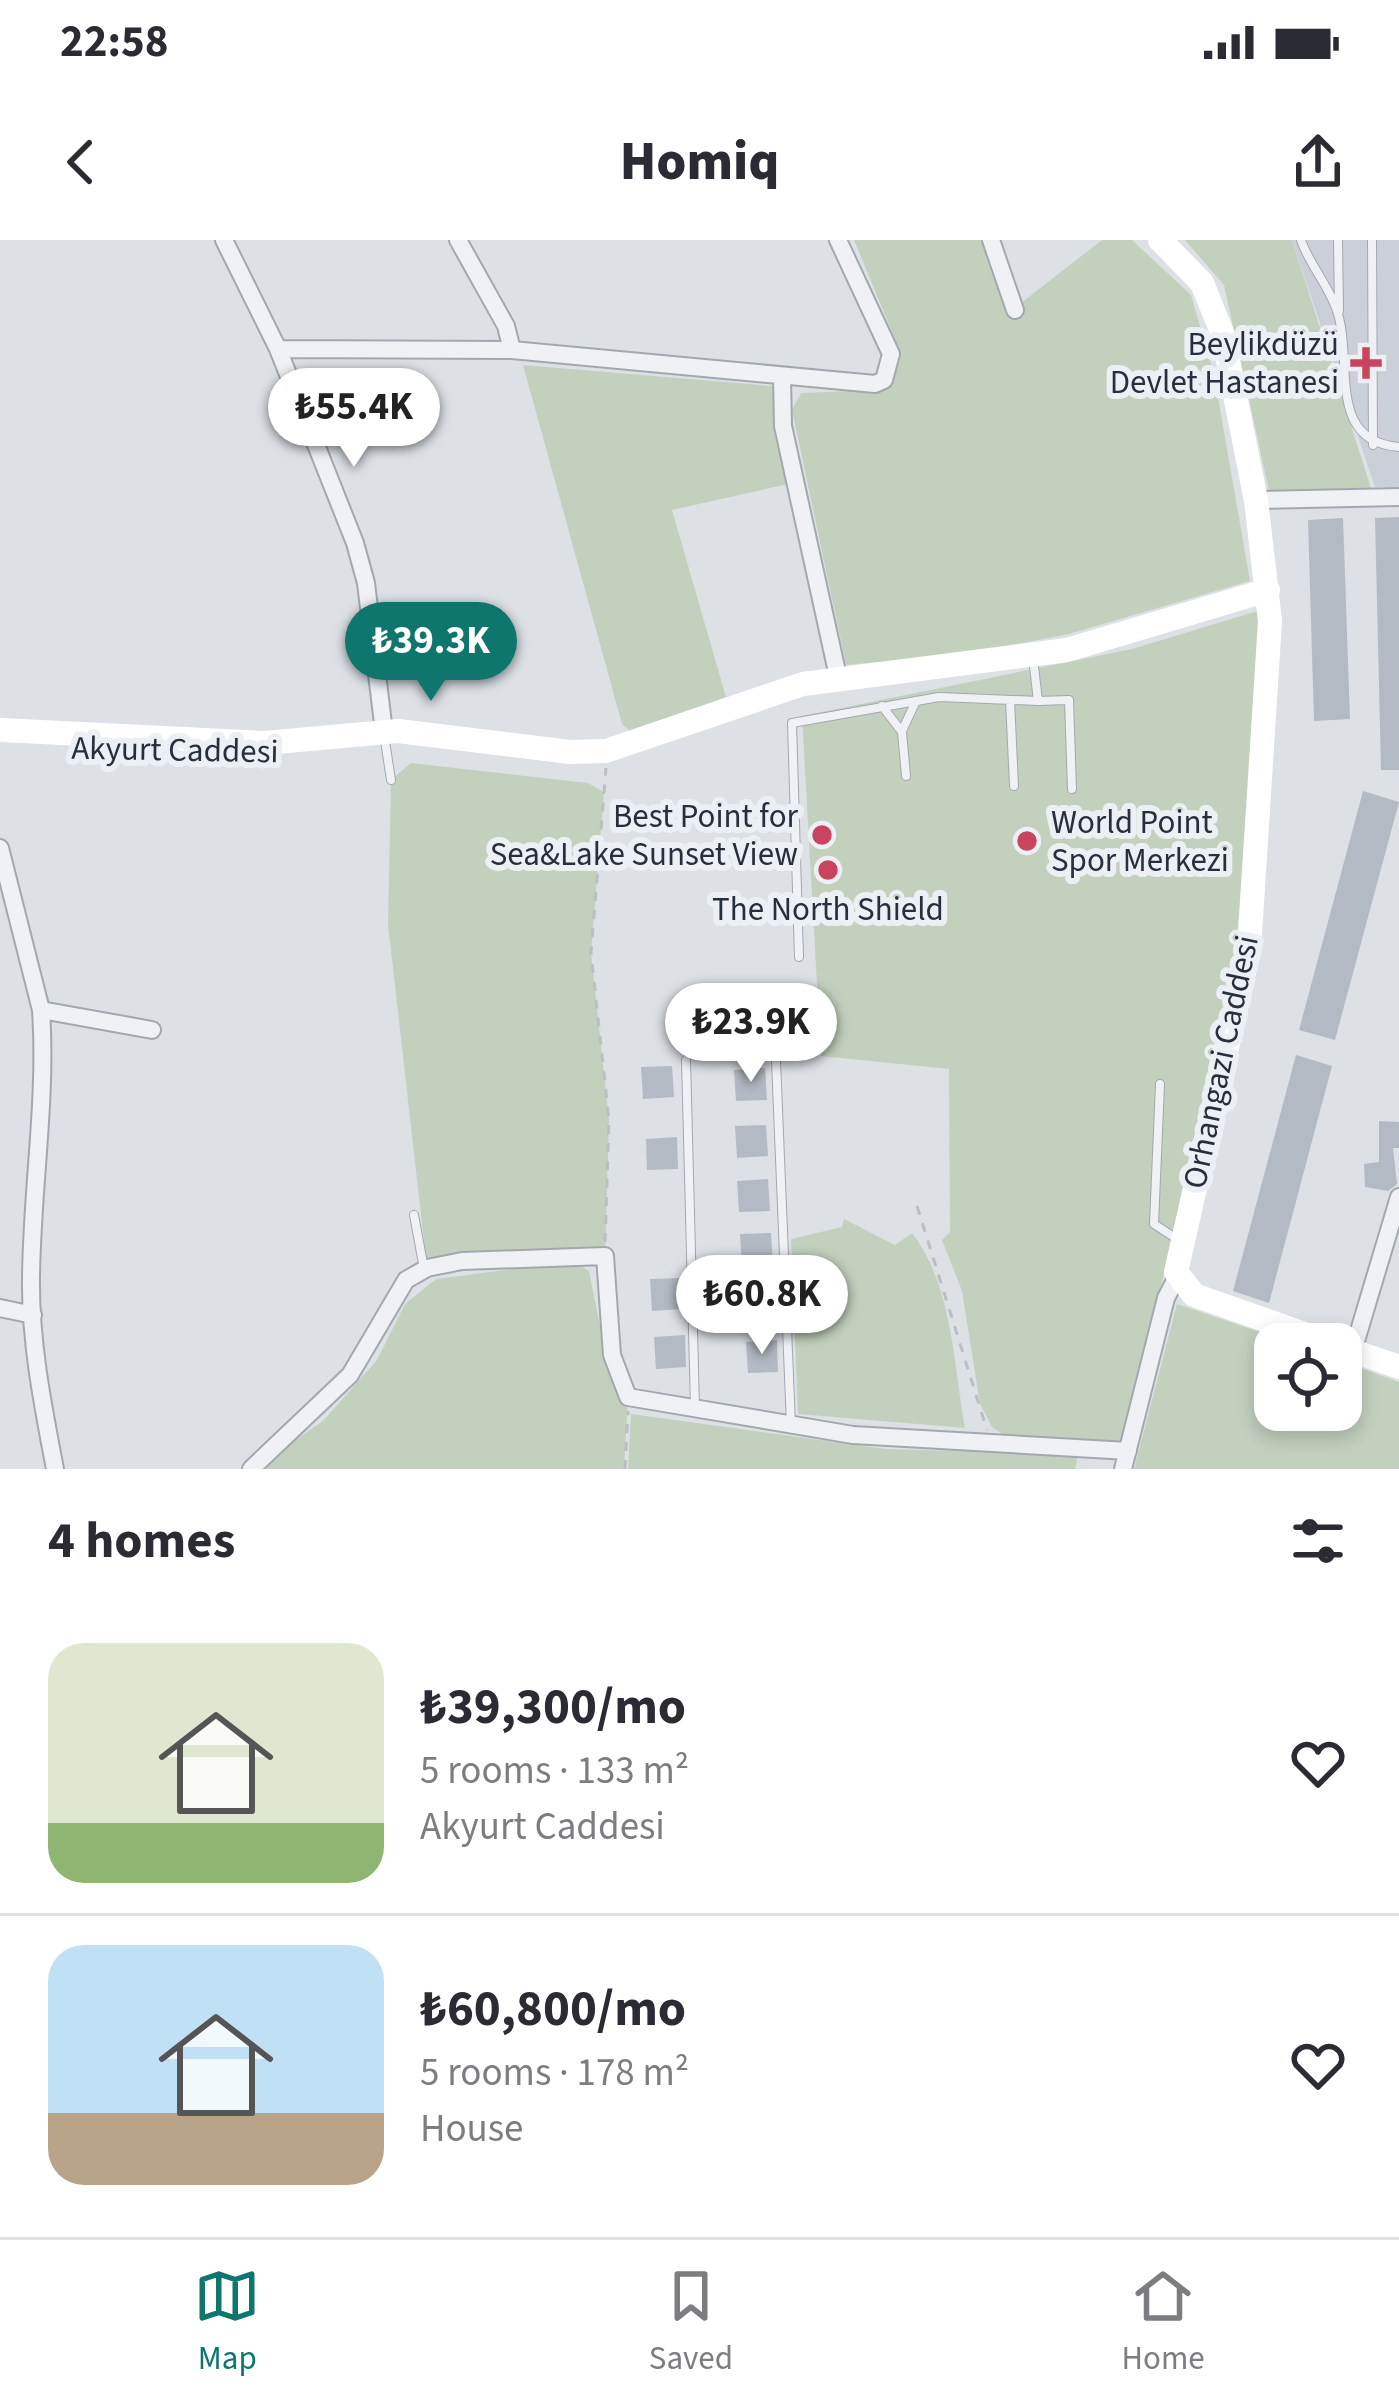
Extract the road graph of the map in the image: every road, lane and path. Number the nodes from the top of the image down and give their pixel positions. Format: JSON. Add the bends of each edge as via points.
{"nodes":[{"id":1,"x":224,"y":240,"type":"edge"},
{"id":2,"x":458,"y":240,"type":"edge"},
{"id":3,"x":838,"y":240,"type":"edge"},
{"id":4,"x":991,"y":240,"type":"edge"},
{"id":5,"x":1160,"y":240,"type":"edge"},
{"id":6,"x":1301,"y":240,"type":"edge"},
{"id":7,"x":1338,"y":240,"type":"edge"},
{"id":8,"x":1372,"y":240,"type":"edge"},
{"id":9,"x":1016,"y":310,"type":"dead end"},
{"id":10,"x":1339,"y":313,"type":"junction"},
{"id":11,"x":278,"y":350,"type":"junction"},
{"id":12,"x":512,"y":350,"type":"junction"},
{"id":13,"x":782,"y":379,"type":"junction"},
{"id":14,"x":1372,"y":445,"type":"junction"},
{"id":15,"x":1399,"y":447,"type":"edge"},
{"id":16,"x":1399,"y":497,"type":"edge"},
{"id":17,"x":1256,"y":500,"type":"junction"},
{"id":18,"x":1268,"y":590,"type":"junction"},
{"id":19,"x":1033,"y":655,"type":"junction"},
{"id":20,"x":839,"y":681,"type":"junction"},
{"id":21,"x":916,"y":700,"type":"junction"},
{"id":22,"x":1010,"y":700,"type":"junction"},
{"id":23,"x":1038,"y":700,"type":"junction"},
{"id":24,"x":882,"y":706,"type":"junction"},
{"id":25,"x":0,"y":730,"type":"edge"},
{"id":26,"x":902,"y":732,"type":"junction"},
{"id":27,"x":385,"y":736,"type":"junction"},
{"id":28,"x":0,"y":748,"type":"edge"},
{"id":29,"x":607,"y":759,"type":"junction"},
{"id":30,"x":906,"y":776,"type":"dead end"},
{"id":31,"x":391,"y":780,"type":"dead end"},
{"id":32,"x":1014,"y":786,"type":"dead end"},
{"id":33,"x":1072,"y":789,"type":"dead end"},
{"id":34,"x":0,"y":848,"type":"edge"},
{"id":35,"x":799,"y":957,"type":"dead end"},
{"id":36,"x":40,"y":1010,"type":"junction"},
{"id":37,"x":152,"y":1030,"type":"dead end"},
{"id":38,"x":686,"y":1060,"type":"dead end"},
{"id":39,"x":776,"y":1061,"type":"dead end"},
{"id":40,"x":1160,"y":1084,"type":"dead end"},
{"id":41,"x":1399,"y":1197,"type":"edge"},
{"id":42,"x":917,"y":1206,"type":"dead end"},
{"id":43,"x":414,"y":1215,"type":"dead end"},
{"id":44,"x":1181,"y":1242,"type":"junction"},
{"id":45,"x":605,"y":1256,"type":"junction"},
{"id":46,"x":424,"y":1270,"type":"junction"},
{"id":47,"x":1178,"y":1277,"type":"junction"},
{"id":48,"x":0,"y":1308,"type":"edge"},
{"id":49,"x":33,"y":1315,"type":"junction"},
{"id":50,"x":1274,"y":1323,"type":"edge"},
{"id":51,"x":1351,"y":1323,"type":"edge"},
{"id":52,"x":1362,"y":1354,"type":"edge"},
{"id":53,"x":1399,"y":1367,"type":"edge"},
{"id":54,"x":628,"y":1397,"type":"junction"},
{"id":55,"x":695,"y":1408,"type":"junction"},
{"id":56,"x":791,"y":1426,"type":"junction"},
{"id":57,"x":991,"y":1443,"type":"junction"},
{"id":58,"x":1125,"y":1460,"type":"edge"},
{"id":59,"x":56,"y":1469,"type":"edge"},
{"id":60,"x":251,"y":1469,"type":"edge"},
{"id":61,"x":625,"y":1469,"type":"edge"}],
"edges":[{"from":1,"to":11,"type":"street"},
{"from":2,"to":12,"type":"street"},
{"from":3,"to":13,"type":"street","via":[[890,368],[875,384]]},
{"from":4,"to":9,"type":"street"},
{"from":5,"to":17,"type":"street","name":"Orhangazi Caddesi","via":[[1214,303]]},
{"from":6,"to":10,"type":"lane"},
{"from":7,"to":10,"type":"lane"},
{"from":8,"to":14,"type":"lane"},
{"from":10,"to":14,"type":"lane","via":[[1350,405]]},
{"from":11,"to":12,"type":"street"},
{"from":11,"to":27,"type":"street","via":[[355,543]]},
{"from":12,"to":13,"type":"street"},
{"from":13,"to":20,"type":"street","via":[[783,426]]},
{"from":14,"to":15,"type":"lane"},
{"from":16,"to":17,"type":"street"},
{"from":17,"to":18,"type":"street","name":"Orhangazi Caddesi"},
{"from":18,"to":19,"type":"street","name":"Akyurt Caddesi"},
{"from":18,"to":44,"type":"street","name":"Orhangazi Caddesi","via":[[1249,950]]},
{"from":19,"to":20,"type":"street","name":"Akyurt Caddesi"},
{"from":19,"to":23,"type":"lane"},
{"from":20,"to":27,"type":"street","name":"Akyurt Caddesi","via":[[758,695],[606,751]]},
{"from":20,"to":29,"type":"street","name":"Akyurt Caddesi"},
{"from":21,"to":22,"type":"lane"},
{"from":21,"to":24,"type":"lane"},
{"from":21,"to":26,"type":"lane"},
{"from":22,"to":23,"type":"lane"},
{"from":22,"to":32,"type":"lane"},
{"from":23,"to":33,"type":"lane","via":[[1069,700]]},
{"from":24,"to":26,"type":"lane"},
{"from":24,"to":35,"type":"lane","via":[[788,728]]},
{"from":25,"to":27,"type":"street","name":"Akyurt Caddesi","via":[[265,743]]},
{"from":25,"to":28,"type":"street"},
{"from":26,"to":30,"type":"lane"},
{"from":27,"to":28,"type":"street","name":"Akyurt Caddesi","via":[[245,754]]},
{"from":27,"to":29,"type":"street","name":"Akyurt Caddesi"},
{"from":27,"to":31,"type":"lane"},
{"from":29,"to":45,"type":"path","via":[[591,952],[609,1120]]},
{"from":34,"to":36,"type":"street"},
{"from":36,"to":37,"type":"street"},
{"from":36,"to":49,"type":"street"},
{"from":38,"to":55,"type":"lane"},
{"from":39,"to":56,"type":"lane"},
{"from":40,"to":44,"type":"lane","via":[[1154,1224]]},
{"from":41,"to":51,"type":"street"},
{"from":42,"to":57,"type":"path"},
{"from":43,"to":46,"type":"lane"},
{"from":44,"to":47,"type":"street","name":"Orhangazi Caddesi"},
{"from":45,"to":46,"type":"street","via":[[462,1261]]},
{"from":45,"to":54,"type":"street","via":[[612,1355]]},
{"from":46,"to":60,"type":"street","via":[[391,1298],[350,1375]]},
{"from":47,"to":50,"type":"street","via":[[1194,1295]]},
{"from":47,"to":58,"type":"street","name":"Orhangazi Caddesi"},
{"from":48,"to":49,"type":"street"},
{"from":49,"to":59,"type":"street"},
{"from":52,"to":53,"type":"street"},
{"from":54,"to":55,"type":"street"},
{"from":54,"to":61,"type":"path"},
{"from":55,"to":56,"type":"street"},
{"from":56,"to":57,"type":"street"},
{"from":57,"to":58,"type":"street"}]}
